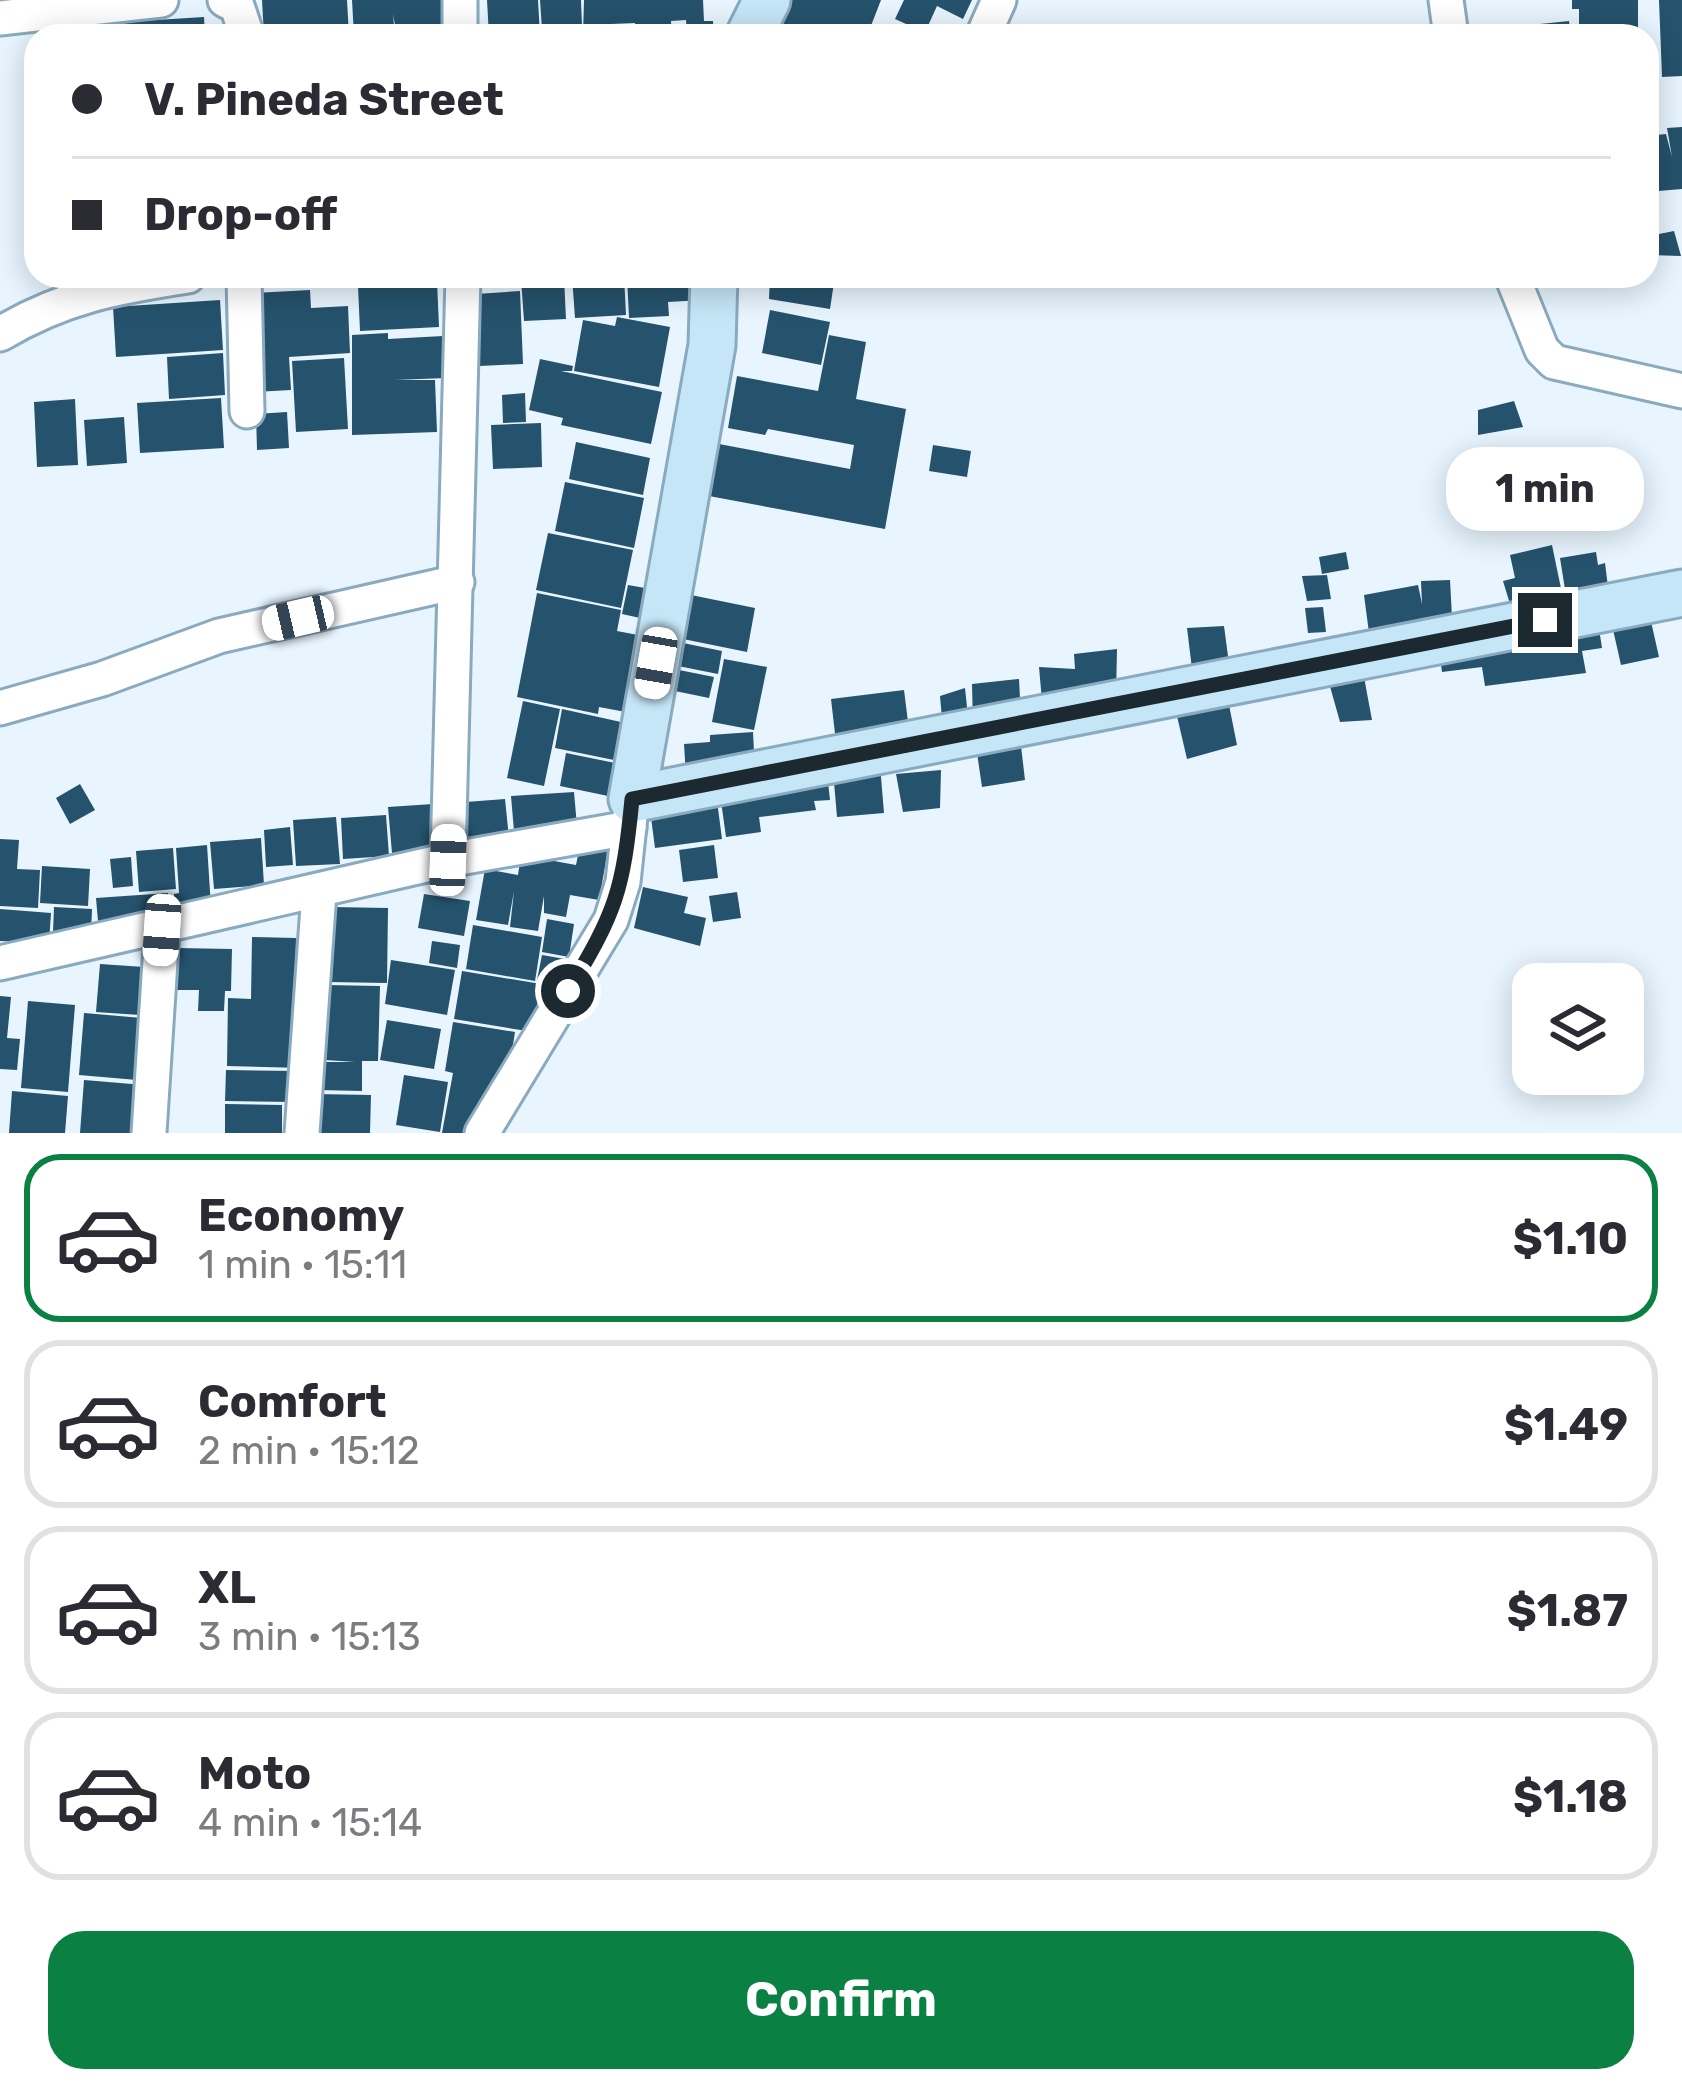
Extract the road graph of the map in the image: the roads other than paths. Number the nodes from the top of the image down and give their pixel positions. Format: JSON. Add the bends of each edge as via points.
{"nodes":[{"id":1,"x":161,"y":0,"type":"edge"},
{"id":2,"x":225,"y":0,"type":"edge"},
{"id":3,"x":0,"y":18,"type":"edge"},
{"id":4,"x":243,"y":24,"type":"edge"},
{"id":5,"x":111,"y":288,"type":"edge"},
{"id":6,"x":244,"y":288,"type":"edge"},
{"id":7,"x":464,"y":288,"type":"edge"},
{"id":8,"x":714,"y":288,"type":"edge"},
{"id":9,"x":1517,"y":288,"type":"edge"},
{"id":10,"x":0,"y":334,"type":"edge"},
{"id":11,"x":1682,"y":391,"type":"edge"},
{"id":12,"x":247,"y":411,"type":"dead end"},
{"id":13,"x":458,"y":582,"type":"junction"},
{"id":14,"x":1682,"y":592,"type":"edge"},
{"id":15,"x":0,"y":708,"type":"edge"},
{"id":16,"x":630,"y":813,"type":"junction"},
{"id":17,"x":448,"y":860,"type":"junction"},
{"id":18,"x":319,"y":892,"type":"junction"},
{"id":19,"x":162,"y":930,"type":"junction"},
{"id":20,"x":0,"y":963,"type":"edge"},
{"id":21,"x":149,"y":1133,"type":"edge"},
{"id":22,"x":302,"y":1133,"type":"edge"},
{"id":23,"x":482,"y":1133,"type":"edge"}],
"edges":[{"from":1,"to":3,"type":"street"},
{"from":2,"to":4,"type":"street"},
{"from":5,"to":10,"type":"street","via":[[42,309]]},
{"from":6,"to":12,"type":"street"},
{"from":7,"to":13,"type":"street"},
{"from":8,"to":16,"type":"street","via":[[712,345]]},
{"from":9,"to":11,"type":"street","via":[[1554,362]]},
{"from":13,"to":15,"type":"street","via":[[219,636]]},
{"from":13,"to":17,"type":"street"},
{"from":14,"to":16,"type":"street"},
{"from":16,"to":17,"type":"street"},
{"from":16,"to":23,"type":"street","via":[[611,920]]},
{"from":17,"to":18,"type":"street"},
{"from":18,"to":19,"type":"street"},
{"from":18,"to":22,"type":"street"},
{"from":19,"to":20,"type":"street"},
{"from":19,"to":21,"type":"street"}]}
